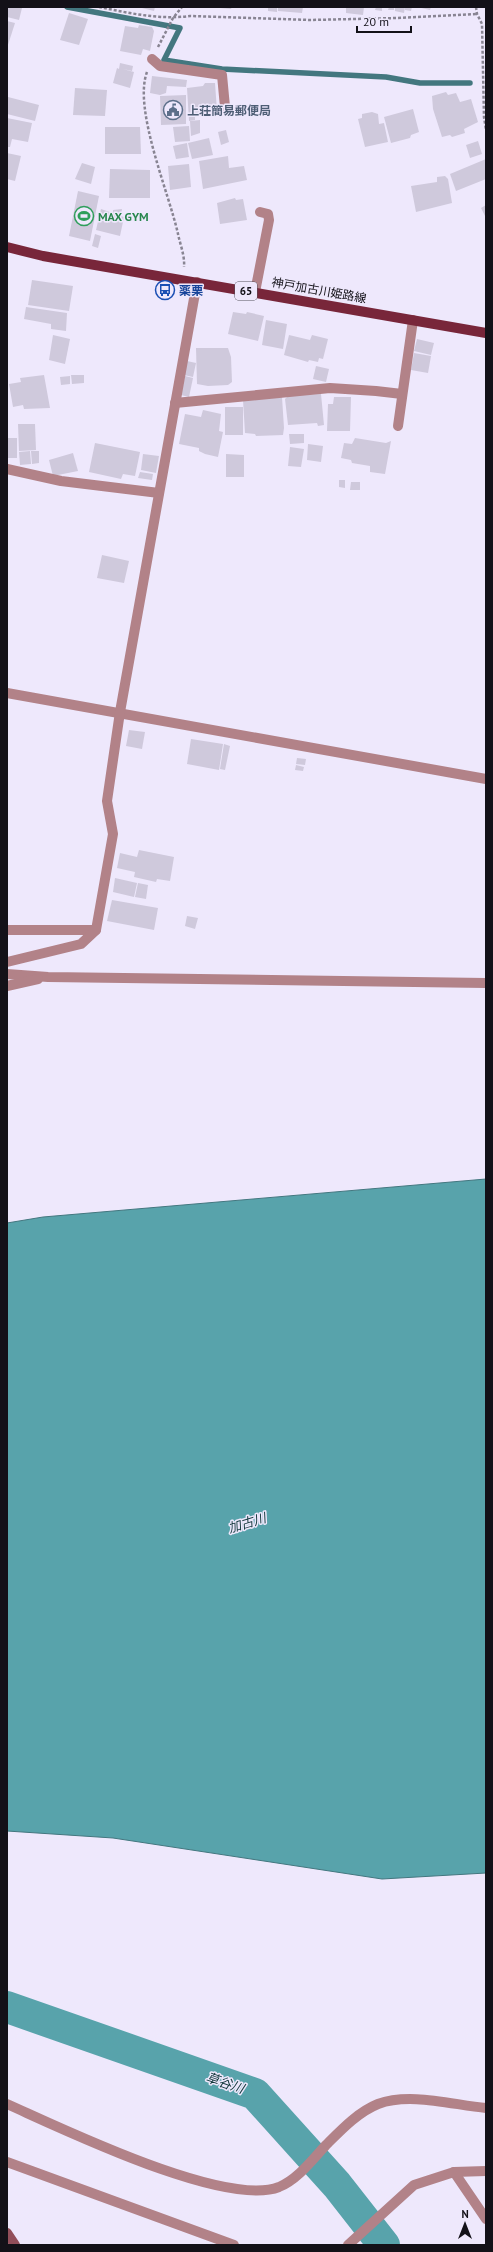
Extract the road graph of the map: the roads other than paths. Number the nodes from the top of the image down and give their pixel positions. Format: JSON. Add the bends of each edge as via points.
{"nodes":[{"id":1,"x":152,"y":59,"type":"road end"},
{"id":2,"x":225,"y":107,"type":"dead end"},
{"id":3,"x":260,"y":212,"type":"dead end"},
{"id":4,"x":7,"y":247,"type":"edge"},
{"id":5,"x":197,"y":282,"type":"junction"},
{"id":6,"x":255,"y":292,"type":"junction"},
{"id":7,"x":413,"y":320,"type":"junction"},
{"id":8,"x":486,"y":333,"type":"edge"},
{"id":9,"x":402,"y":394,"type":"junction"},
{"id":10,"x":175,"y":403,"type":"junction"},
{"id":11,"x":398,"y":426,"type":"dead end"},
{"id":12,"x":7,"y":469,"type":"edge"},
{"id":13,"x":159,"y":493,"type":"junction"},
{"id":14,"x":7,"y":693,"type":"edge"},
{"id":15,"x":120,"y":712,"type":"junction"},
{"id":16,"x":486,"y":779,"type":"edge"},
{"id":17,"x":7,"y":930,"type":"edge"},
{"id":18,"x":96,"y":930,"type":"junction"},
{"id":19,"x":7,"y":962,"type":"edge"},
{"id":20,"x":7,"y":974,"type":"edge"},
{"id":21,"x":48,"y":977,"type":"junction"},
{"id":22,"x":486,"y":983,"type":"edge"},
{"id":23,"x":7,"y":986,"type":"edge"},
{"id":24,"x":7,"y":2104,"type":"edge"},
{"id":25,"x":486,"y":2108,"type":"edge"},
{"id":26,"x":7,"y":2162,"type":"edge"},
{"id":27,"x":486,"y":2171,"type":"edge"},
{"id":28,"x":454,"y":2172,"type":"junction"},
{"id":29,"x":486,"y":2219,"type":"edge"},
{"id":30,"x":7,"y":2233,"type":"edge"},
{"id":31,"x":15,"y":2245,"type":"edge"},
{"id":32,"x":234,"y":2245,"type":"edge"},
{"id":33,"x":348,"y":2245,"type":"edge"}],
"edges":[{"from":1,"to":2,"type":"street","via":[[160,66],[222,74]]},
{"from":3,"to":6,"type":"street","via":[[268,214],[268,220]]},
{"from":4,"to":5,"type":"main road","name":"神戸加古川姫路線","number":"65","via":[[43,256]]},
{"from":5,"to":6,"type":"main road","name":"神戸加古川姫路線","number":"65"},
{"from":5,"to":10,"type":"street"},
{"from":6,"to":7,"type":"main road","name":"神戸加古川姫路線","number":"65"},
{"from":7,"to":8,"type":"main road","name":"神戸加古川姫路線","number":"65"},
{"from":7,"to":9,"type":"street"},
{"from":9,"to":10,"type":"street","via":[[330,388]]},
{"from":9,"to":11,"type":"street"},
{"from":10,"to":13,"type":"street"},
{"from":12,"to":13,"type":"street","via":[[61,481]]},
{"from":13,"to":15,"type":"street"},
{"from":14,"to":15,"type":"street"},
{"from":15,"to":16,"type":"street"},
{"from":15,"to":18,"type":"street","via":[[107,801],[113,834]]},
{"from":17,"to":18,"type":"street"},
{"from":18,"to":19,"type":"street","via":[[81,944]]},
{"from":20,"to":21,"type":"street"},
{"from":21,"to":22,"type":"street"},
{"from":21,"to":23,"type":"street"},
{"from":24,"to":25,"type":"street","via":[[118,2154],[218,2186],[254,2191],[278,2187],[295,2177],[340,2131],[359,2115],[378,2104],[415,2098]]},
{"from":26,"to":32,"type":"street"},
{"from":27,"to":28,"type":"street"},
{"from":28,"to":29,"type":"street"},
{"from":28,"to":33,"type":"street","via":[[414,2185]]},
{"from":30,"to":31,"type":"street"}]}
